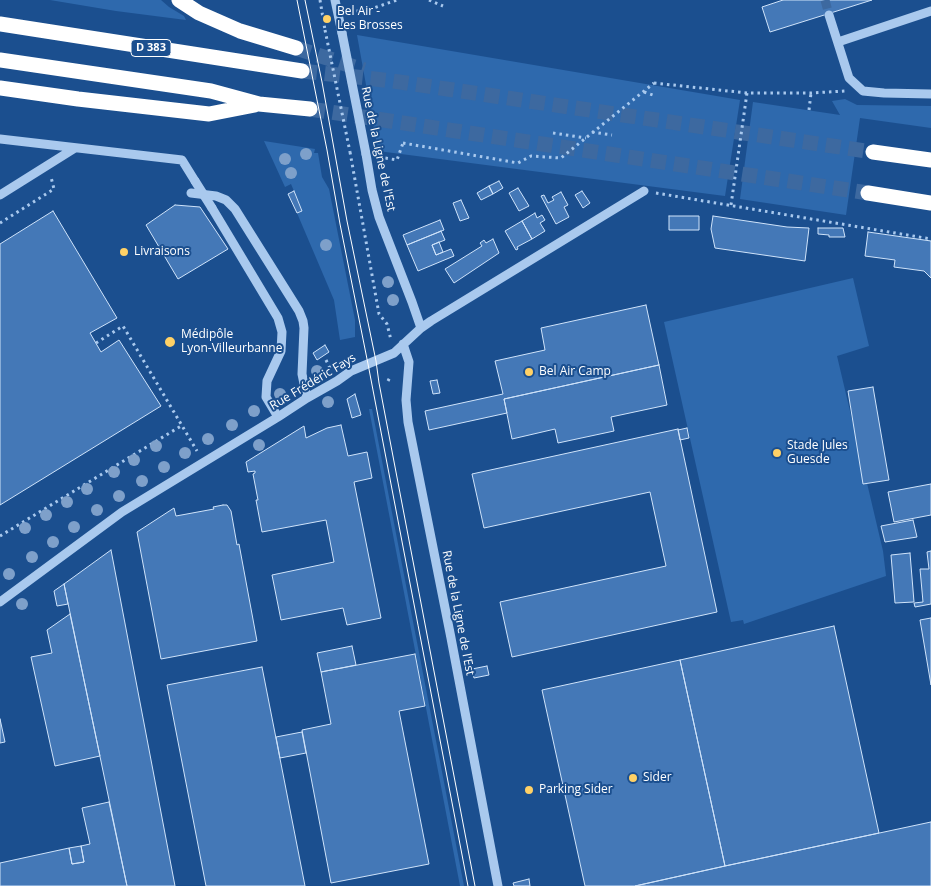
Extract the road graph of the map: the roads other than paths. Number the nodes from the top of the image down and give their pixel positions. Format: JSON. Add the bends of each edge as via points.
{"nodes":[{"id":1,"x":179,"y":0,"type":"edge"},
{"id":2,"x":335,"y":0,"type":"edge"},
{"id":3,"x":931,"y":11,"type":"edge"},
{"id":4,"x":830,"y":15,"type":"tunnel mouth"},
{"id":5,"x":0,"y":24,"type":"edge"},
{"id":6,"x":838,"y":42,"type":"junction"},
{"id":7,"x":296,"y":48,"type":"tunnel mouth"},
{"id":8,"x":0,"y":60,"type":"edge"},
{"id":9,"x":302,"y":71,"type":"tunnel mouth"},
{"id":10,"x":4,"y":90,"type":"edge"},
{"id":11,"x":931,"y":94,"type":"edge"},
{"id":12,"x":259,"y":104,"type":"junction"},
{"id":13,"x":310,"y":109,"type":"tunnel mouth"},
{"id":14,"x":0,"y":139,"type":"edge"},
{"id":15,"x":75,"y":148,"type":"junction"},
{"id":16,"x":874,"y":152,"type":"tunnel mouth"},
{"id":17,"x":931,"y":160,"type":"edge"},
{"id":18,"x":644,"y":191,"type":"road end"},
{"id":19,"x":191,"y":193,"type":"dead end"},
{"id":20,"x":868,"y":194,"type":"tunnel mouth"},
{"id":21,"x":0,"y":196,"type":"edge"},
{"id":22,"x":931,"y":204,"type":"edge"},
{"id":23,"x":421,"y":328,"type":"junction"},
{"id":24,"x":403,"y":344,"type":"junction"},
{"id":25,"x":307,"y":398,"type":"junction"},
{"id":26,"x":278,"y":417,"type":"junction"},
{"id":27,"x":0,"y":602,"type":"edge"},
{"id":28,"x":498,"y":886,"type":"edge"}],
"edges":[{"from":1,"to":7,"type":"highway","via":[[240,31]]},
{"from":2,"to":23,"type":"street","name":"Rue de la Ligne de l'Est","bridge":true,"via":[[379,217]]},
{"from":3,"to":6,"type":"street"},
{"from":4,"to":6,"type":"street"},
{"from":5,"to":9,"type":"highway","number":"D 383"},
{"from":6,"to":11,"type":"street","via":[[849,78],[863,91]]},
{"from":8,"to":12,"type":"highway","via":[[211,91]]},
{"from":10,"to":12,"type":"highway","via":[[208,114]]},
{"from":12,"to":13,"type":"highway"},
{"from":14,"to":15,"type":"street"},
{"from":15,"to":21,"type":"street"},
{"from":15,"to":26,"type":"street","bridge":true,"via":[[182,160],[278,318],[282,332],[281,351],[266,381],[266,397]]},
{"from":16,"to":17,"type":"highway"},
{"from":18,"to":23,"type":"street","name":"Rue Frédéric Fays"},
{"from":19,"to":25,"type":"street","via":[[216,196],[235,209],[299,311],[304,328],[302,374]]},
{"from":20,"to":22,"type":"highway"},
{"from":23,"to":24,"type":"street","name":"Rue Frédéric Fays"},
{"from":24,"to":25,"type":"street","name":"Rue Frédéric Fays","via":[[394,353],[351,371]]},
{"from":24,"to":28,"type":"street","name":"Rue de la Ligne de l'Est","via":[[408,362],[408,422]]},
{"from":25,"to":26,"type":"street","name":"Rue Frédéric Fays"},
{"from":26,"to":27,"type":"street","name":"Rue Frédéric Fays","via":[[122,512]]}]}
